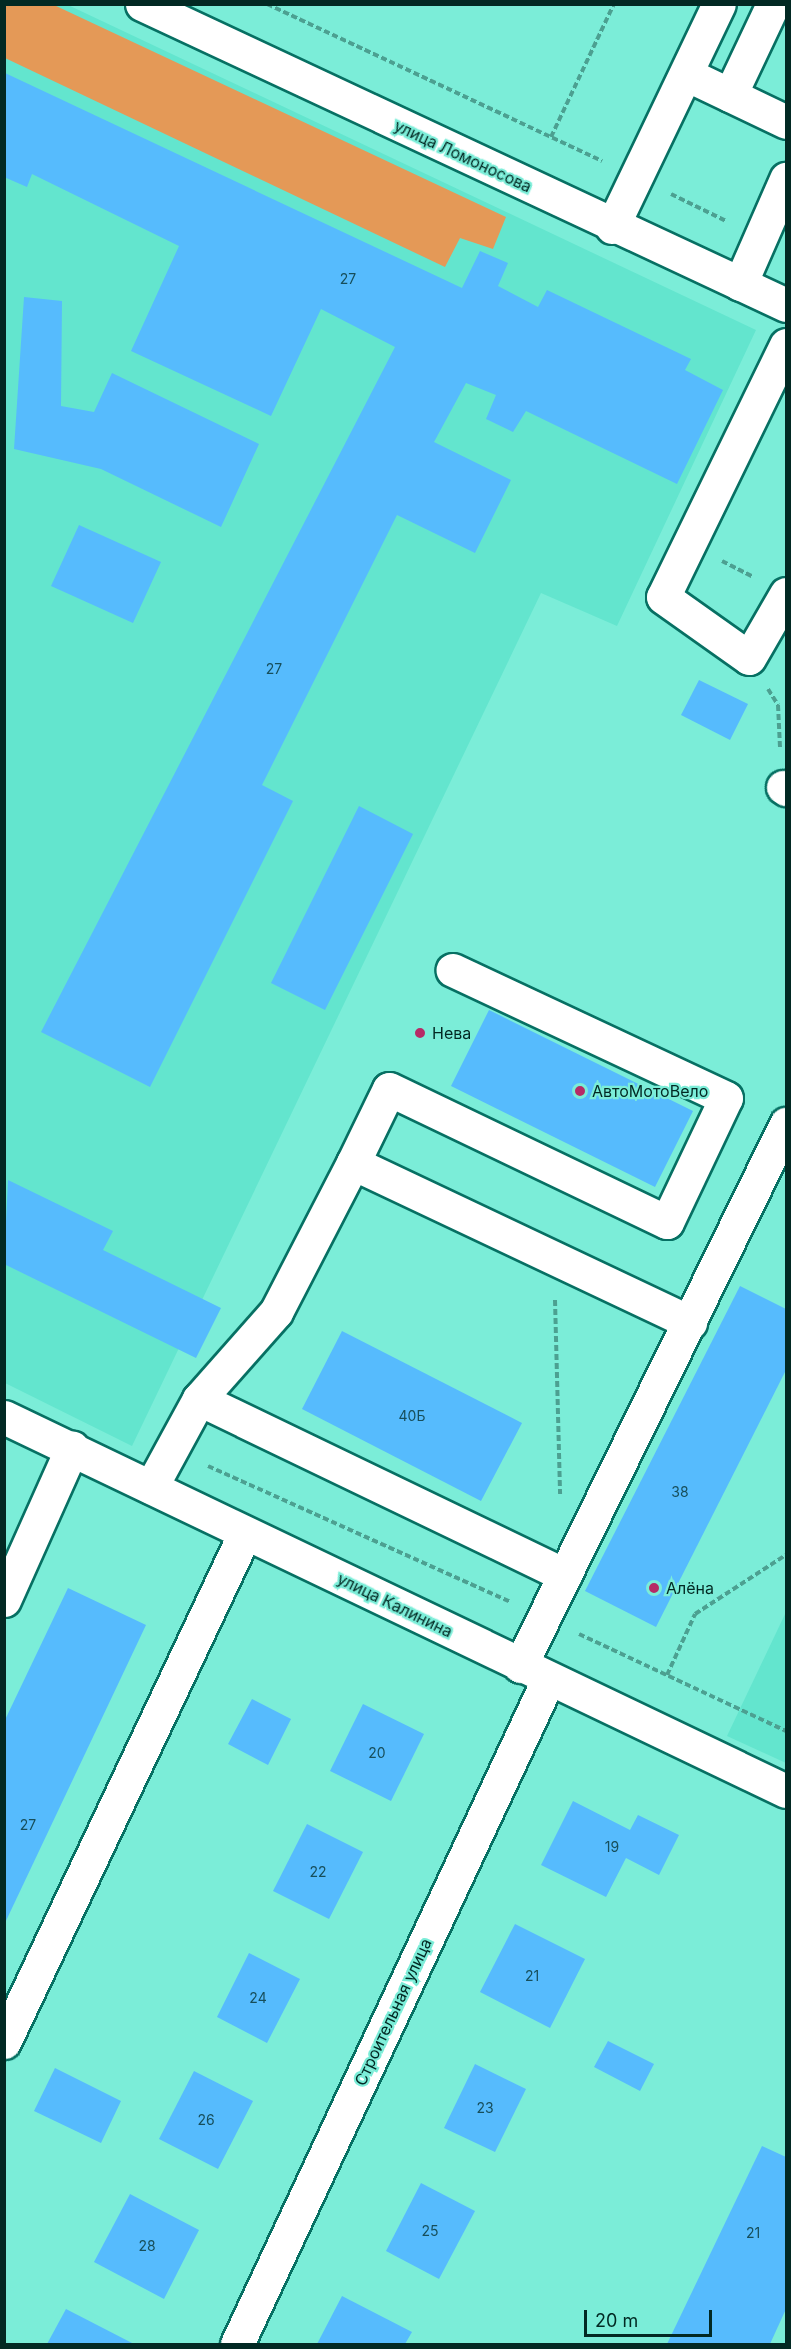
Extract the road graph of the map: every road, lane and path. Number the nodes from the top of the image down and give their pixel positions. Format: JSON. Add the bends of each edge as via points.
{"nodes":[{"id":1,"x":142,"y":4,"type":"edge"},
{"id":2,"x":267,"y":4,"type":"edge"},
{"id":3,"x":614,"y":4,"type":"edge"},
{"id":4,"x":719,"y":4,"type":"edge"},
{"id":5,"x":773,"y":4,"type":"edge"},
{"id":6,"x":686,"y":74,"type":"junction"},
{"id":7,"x":730,"y":95,"type":"junction"},
{"id":8,"x":786,"y":122,"type":"edge"},
{"id":9,"x":550,"y":137,"type":"junction"},
{"id":10,"x":636,"y":178,"type":"junction"},
{"id":11,"x":784,"y":189,"type":"edge"},
{"id":12,"x":612,"y":227,"type":"junction"},
{"id":13,"x":760,"y":237,"type":"junction"},
{"id":14,"x":740,"y":284,"type":"junction"},
{"id":15,"x":786,"y":305,"type":"edge"},
{"id":16,"x":786,"y":345,"type":"edge"},
{"id":17,"x":689,"y":544,"type":"junction"},
{"id":18,"x":786,"y":594,"type":"edge"},
{"id":19,"x":749,"y":657,"type":"junction"},
{"id":20,"x":785,"y":788,"type":"edge"},
{"id":21,"x":453,"y":970,"type":"dead end"},
{"id":22,"x":786,"y":1124,"type":"edge"},
{"id":23,"x":353,"y":1163,"type":"junction"},
{"id":24,"x":555,"y":1258,"type":"junction"},
{"id":25,"x":690,"y":1322,"type":"junction"},
{"id":26,"x":199,"y":1399,"type":"junction"},
{"id":27,"x":4,"y":1417,"type":"edge"},
{"id":28,"x":72,"y":1448,"type":"junction"},
{"id":29,"x":172,"y":1449,"type":"junction"},
{"id":30,"x":152,"y":1487,"type":"junction"},
{"id":31,"x":561,"y":1504,"type":"dead end"},
{"id":32,"x":245,"y":1533,"type":"junction"},
{"id":33,"x":786,"y":1554,"type":"edge"},
{"id":34,"x":565,"y":1575,"type":"junction"},
{"id":35,"x":4,"y":1600,"type":"edge"},
{"id":36,"x":544,"y":1618,"type":"junction"},
{"id":37,"x":534,"y":1673,"type":"junction"},
{"id":38,"x":667,"y":1675,"type":"junction"},
{"id":39,"x":786,"y":1731,"type":"edge"},
{"id":40,"x":786,"y":1791,"type":"edge"},
{"id":41,"x":4,"y":2042,"type":"edge"},
{"id":42,"x":237,"y":2344,"type":"edge"}],
"edges":[{"from":1,"to":12,"type":"street","name":"улица Ломоносова"},
{"from":2,"to":9,"type":"path"},
{"from":3,"to":9,"type":"path"},
{"from":4,"to":6,"type":"street"},
{"from":5,"to":7,"type":"street"},
{"from":6,"to":7,"type":"street"},
{"from":6,"to":10,"type":"street"},
{"from":7,"to":8,"type":"street"},
{"from":9,"to":10,"type":"path"},
{"from":10,"to":12,"type":"street"},
{"from":10,"to":13,"type":"path"},
{"from":11,"to":13,"type":"street"},
{"from":12,"to":14,"type":"street","name":"улица Ломоносова"},
{"from":13,"to":14,"type":"street"},
{"from":14,"to":15,"type":"street","name":"улица Ломоносова"},
{"from":16,"to":17,"type":"street"},
{"from":17,"to":18,"type":"path"},
{"from":17,"to":19,"type":"street","via":[[663,597]]},
{"from":18,"to":19,"type":"street"},
{"from":19,"to":20,"type":"path","via":[[778,705]]},
{"from":21,"to":23,"type":"street","via":[[726,1098],[667,1222],[389,1089]]},
{"from":22,"to":25,"type":"street","name":"Строительная улица"},
{"from":23,"to":24,"type":"street"},
{"from":23,"to":26,"type":"street","via":[[276,1312]]},
{"from":24,"to":25,"type":"street"},
{"from":24,"to":31,"type":"path"},
{"from":25,"to":34,"type":"street","name":"Строительная улица"},
{"from":26,"to":29,"type":"street"},
{"from":26,"to":34,"type":"street"},
{"from":27,"to":28,"type":"street","name":"улица Калинина"},
{"from":28,"to":30,"type":"street","name":"улица Калинина"},
{"from":28,"to":35,"type":"street"},
{"from":29,"to":30,"type":"street"},
{"from":29,"to":36,"type":"path"},
{"from":30,"to":32,"type":"street","name":"улица Калинина"},
{"from":32,"to":37,"type":"street","name":"улица Калинина"},
{"from":32,"to":41,"type":"street"},
{"from":33,"to":38,"type":"path","via":[[695,1614]]},
{"from":34,"to":36,"type":"street","name":"Строительная улица"},
{"from":36,"to":37,"type":"street","name":"Строительная улица"},
{"from":36,"to":38,"type":"path"},
{"from":37,"to":40,"type":"street","name":"улица Калинина"},
{"from":37,"to":42,"type":"street","name":"Строительная улица"},
{"from":38,"to":39,"type":"path"}]}
